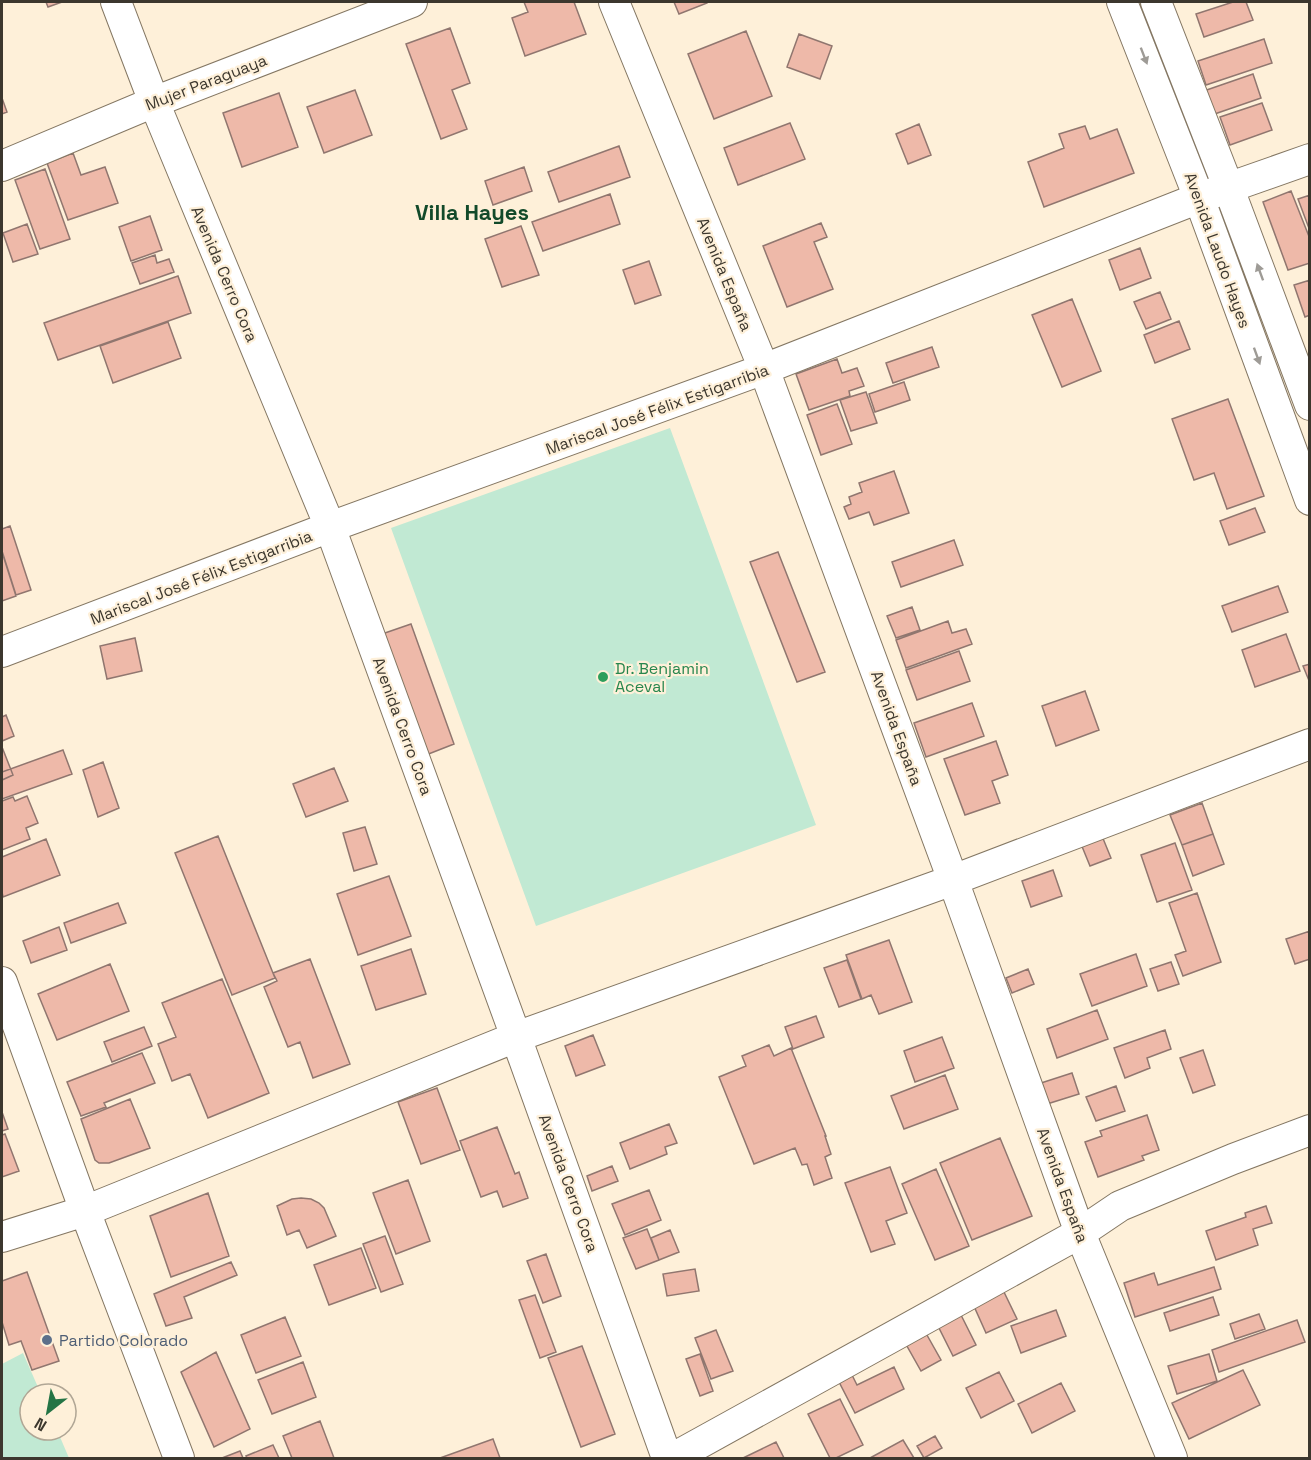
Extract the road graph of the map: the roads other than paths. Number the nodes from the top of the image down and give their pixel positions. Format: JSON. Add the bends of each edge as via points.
{"nodes":[{"id":1,"x":116,"y":2,"type":"edge"},
{"id":2,"x":412,"y":2,"type":"edge"},
{"id":3,"x":614,"y":2,"type":"edge"},
{"id":4,"x":1122,"y":2,"type":"edge"},
{"id":5,"x":1156,"y":2,"type":"edge"},
{"id":6,"x":154,"y":102,"type":"junction"},
{"id":7,"x":1310,"y":159,"type":"edge"},
{"id":8,"x":2,"y":166,"type":"edge"},
{"id":9,"x":1229,"y":189,"type":"junction"},
{"id":10,"x":1199,"y":198,"type":"junction"},
{"id":11,"x":764,"y":369,"type":"junction"},
{"id":12,"x":1310,"y":405,"type":"edge"},
{"id":13,"x":1310,"y":500,"type":"edge"},
{"id":14,"x":330,"y":527,"type":"junction"},
{"id":15,"x":2,"y":652,"type":"edge"},
{"id":16,"x":1310,"y":744,"type":"edge"},
{"id":17,"x":953,"y":880,"type":"junction"},
{"id":18,"x":2,"y":982,"type":"edge"},
{"id":19,"x":516,"y":1037,"type":"junction"},
{"id":20,"x":1310,"y":1130,"type":"edge"},
{"id":21,"x":86,"y":1211,"type":"junction"},
{"id":22,"x":1080,"y":1233,"type":"junction"},
{"id":23,"x":2,"y":1237,"type":"edge"},
{"id":24,"x":179,"y":1458,"type":"edge"},
{"id":25,"x":667,"y":1458,"type":"edge"},
{"id":26,"x":673,"y":1458,"type":"edge"},
{"id":27,"x":1172,"y":1458,"type":"edge"}],
"edges":[{"from":1,"to":6,"type":"street","name":"Avenida Cerro Cora"},
{"from":2,"to":6,"type":"street","name":"Mujer Paraguaya"},
{"from":3,"to":11,"type":"street","name":"Avenida España"},
{"from":4,"to":10,"type":"street","name":"Avenida Laudo Hayes","one_way":true},
{"from":5,"to":9,"type":"street","name":"Avenida Laudo Hayes"},
{"from":6,"to":8,"type":"street","name":"Mujer Paraguaya"},
{"from":6,"to":14,"type":"street","name":"Avenida Cerro Cora"},
{"from":7,"to":9,"type":"street","name":"Mariscal José Félix Estigarribia"},
{"from":9,"to":10,"type":"street","name":"Mariscal José Félix Estigarribia"},
{"from":12,"to":9,"type":"street","name":"Avenida Laudo Hayes","one_way":true},
{"from":10,"to":11,"type":"street","name":"Mariscal José Félix Estigarribia"},
{"from":10,"to":13,"type":"street","name":"Avenida Laudo Hayes","one_way":true},
{"from":11,"to":14,"type":"street","name":"Mariscal José Félix Estigarribia"},
{"from":11,"to":17,"type":"street","name":"Avenida España"},
{"from":14,"to":15,"type":"street","name":"Mariscal José Félix Estigarribia"},
{"from":14,"to":19,"type":"street","name":"Avenida Cerro Cora"},
{"from":16,"to":17,"type":"street"},
{"from":17,"to":19,"type":"street"},
{"from":17,"to":22,"type":"street","name":"Avenida España"},
{"from":18,"to":21,"type":"street"},
{"from":19,"to":21,"type":"street"},
{"from":19,"to":25,"type":"street","name":"Avenida Cerro Cora"},
{"from":20,"to":22,"type":"street","via":[[1120,1206]]},
{"from":21,"to":23,"type":"street"},
{"from":21,"to":24,"type":"street"},
{"from":22,"to":26,"type":"street"},
{"from":22,"to":27,"type":"street","name":"Avenida España"}]}
